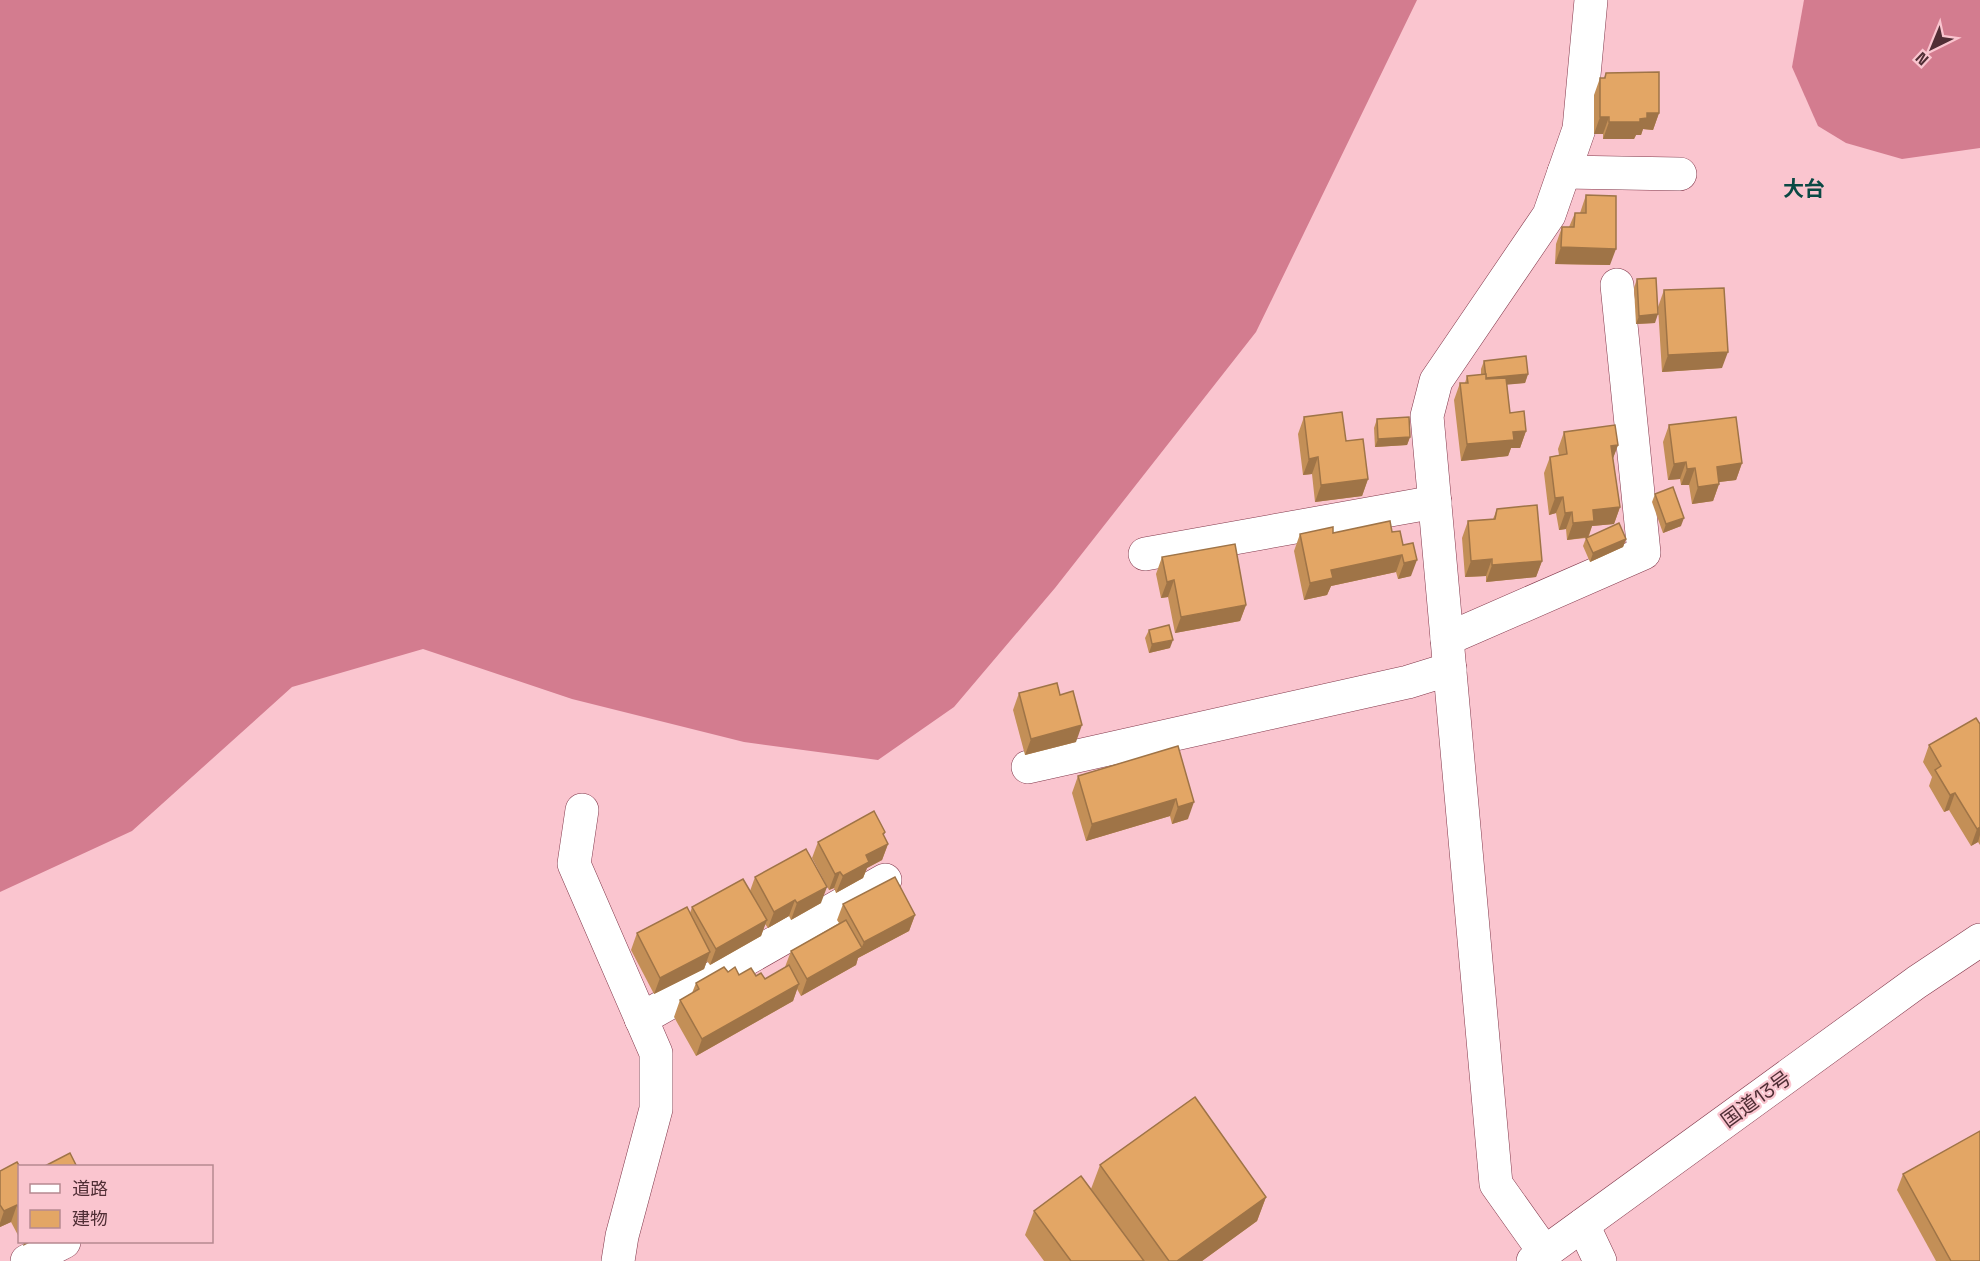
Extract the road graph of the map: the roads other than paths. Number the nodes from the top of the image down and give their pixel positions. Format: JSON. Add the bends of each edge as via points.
{"nodes":[{"id":1,"x":1591,"y":0,"type":"edge"},
{"id":2,"x":1564,"y":172,"type":"junction"},
{"id":3,"x":1680,"y":174,"type":"dead end"},
{"id":4,"x":1617,"y":285,"type":"dead end"},
{"id":5,"x":1435,"y":502,"type":"junction"},
{"id":6,"x":1145,"y":554,"type":"dead end"},
{"id":7,"x":1449,"y":654,"type":"junction"},
{"id":8,"x":1028,"y":767,"type":"dead end"},
{"id":9,"x":582,"y":810,"type":"dead end"},
{"id":10,"x":885,"y":880,"type":"edge"},
{"id":11,"x":1980,"y":940,"type":"edge"},
{"id":12,"x":641,"y":1019,"type":"junction"},
{"id":13,"x":1583,"y":1225,"type":"junction"},
{"id":14,"x":62,"y":1243,"type":"edge"},
{"id":15,"x":1539,"y":1257,"type":"edge"},
{"id":16,"x":27,"y":1261,"type":"edge"},
{"id":17,"x":618,"y":1261,"type":"edge"},
{"id":18,"x":1600,"y":1261,"type":"edge"}],
"edges":[{"from":1,"to":2,"type":"main road","via":[[1579,129]]},
{"from":2,"to":3,"type":"main road"},
{"from":2,"to":5,"type":"main road","via":[[1549,215],[1436,381],[1427,416]]},
{"from":4,"to":7,"type":"main road","via":[[1644,553]]},
{"from":5,"to":6,"type":"main road"},
{"from":5,"to":7,"type":"main road"},
{"from":7,"to":8,"type":"main road","via":[[1408,682]]},
{"from":7,"to":15,"type":"main road","via":[[1496,1184]]},
{"from":9,"to":12,"type":"main road","via":[[574,864]]},
{"from":10,"to":12,"type":"main road"},
{"from":11,"to":13,"type":"main road","name":"国道13号"},
{"from":12,"to":17,"type":"main road","via":[[656,1053],[656,1109]]},
{"from":13,"to":15,"type":"main road","name":"国道13号"},
{"from":13,"to":18,"type":"main road"},
{"from":14,"to":16,"type":"main road"}]}
